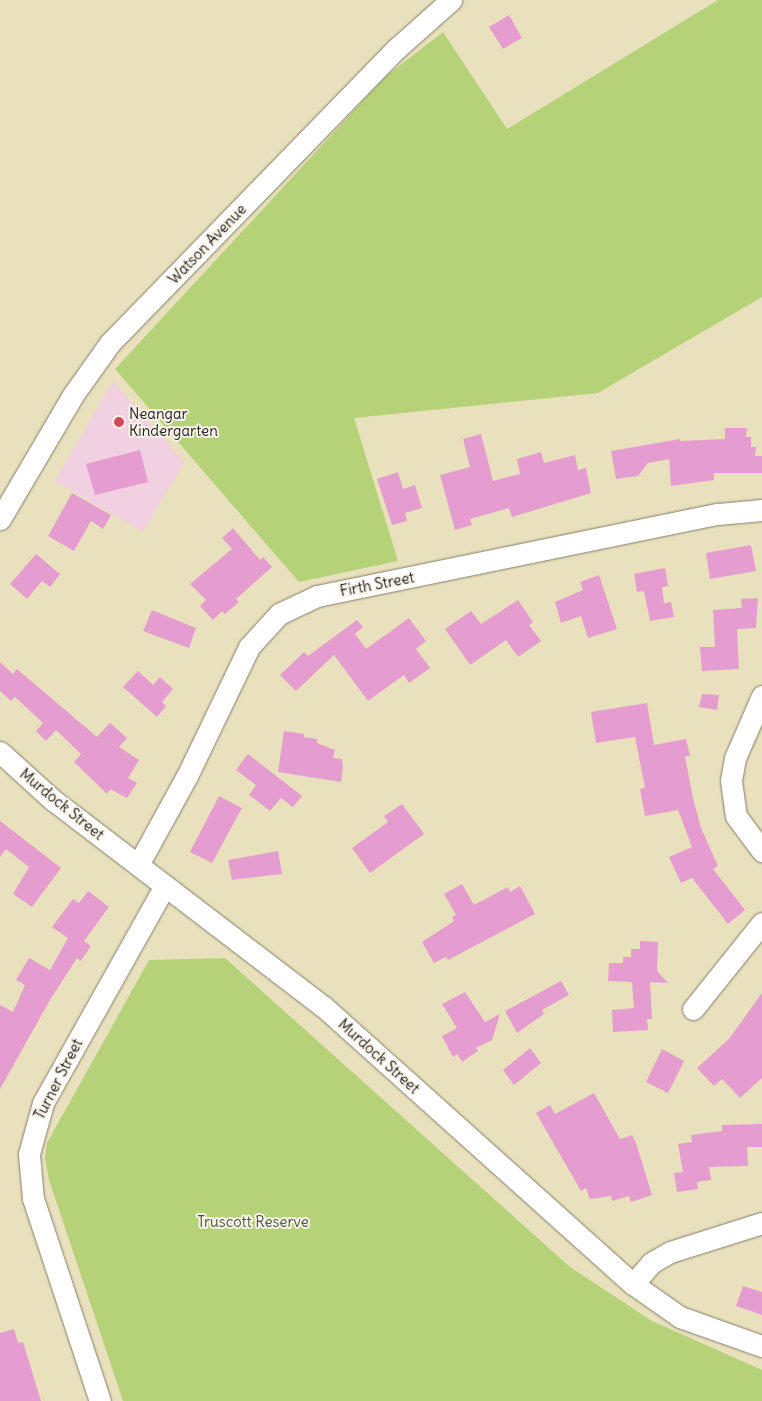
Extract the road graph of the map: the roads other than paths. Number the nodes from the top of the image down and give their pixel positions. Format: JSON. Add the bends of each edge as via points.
{"nodes":[{"id":1,"x":451,"y":0,"type":"edge"},
{"id":2,"x":762,"y":510,"type":"edge"},
{"id":3,"x":0,"y":519,"type":"edge"},
{"id":4,"x":762,"y":696,"type":"edge"},
{"id":5,"x":0,"y":752,"type":"edge"},
{"id":6,"x":762,"y":850,"type":"edge"},
{"id":7,"x":138,"y":865,"type":"junction"},
{"id":8,"x":165,"y":886,"type":"junction"},
{"id":9,"x":762,"y":923,"type":"edge"},
{"id":10,"x":693,"y":1009,"type":"dead end"},
{"id":11,"x":762,"y":1223,"type":"edge"},
{"id":12,"x":633,"y":1284,"type":"junction"},
{"id":13,"x":762,"y":1346,"type":"edge"},
{"id":14,"x":100,"y":1401,"type":"edge"}],
"edges":[{"from":1,"to":3,"type":"street","name":"Watson Avenue","via":[[396,49],[110,343],[73,395]]},
{"from":2,"to":7,"type":"street","name":"Firth Street","via":[[718,514],[336,592],[292,606],[266,625],[250,647],[187,776]]},
{"from":4,"to":6,"type":"street","via":[[735,758],[731,781],[736,816]]},
{"from":5,"to":7,"type":"street","name":"Murdock Street","via":[[53,800]]},
{"from":7,"to":8,"type":"street","name":"Murdock Street"},
{"from":8,"to":12,"type":"street","name":"Murdock Street","via":[[324,1007]]},
{"from":8,"to":14,"type":"street","name":"Turner Street","via":[[43,1103],[29,1154],[32,1199]]},
{"from":9,"to":10,"type":"street"},
{"from":11,"to":12,"type":"street","via":[[670,1252],[651,1263]]},
{"from":12,"to":13,"type":"street","name":"Murdock Street","via":[[680,1317]]}]}
